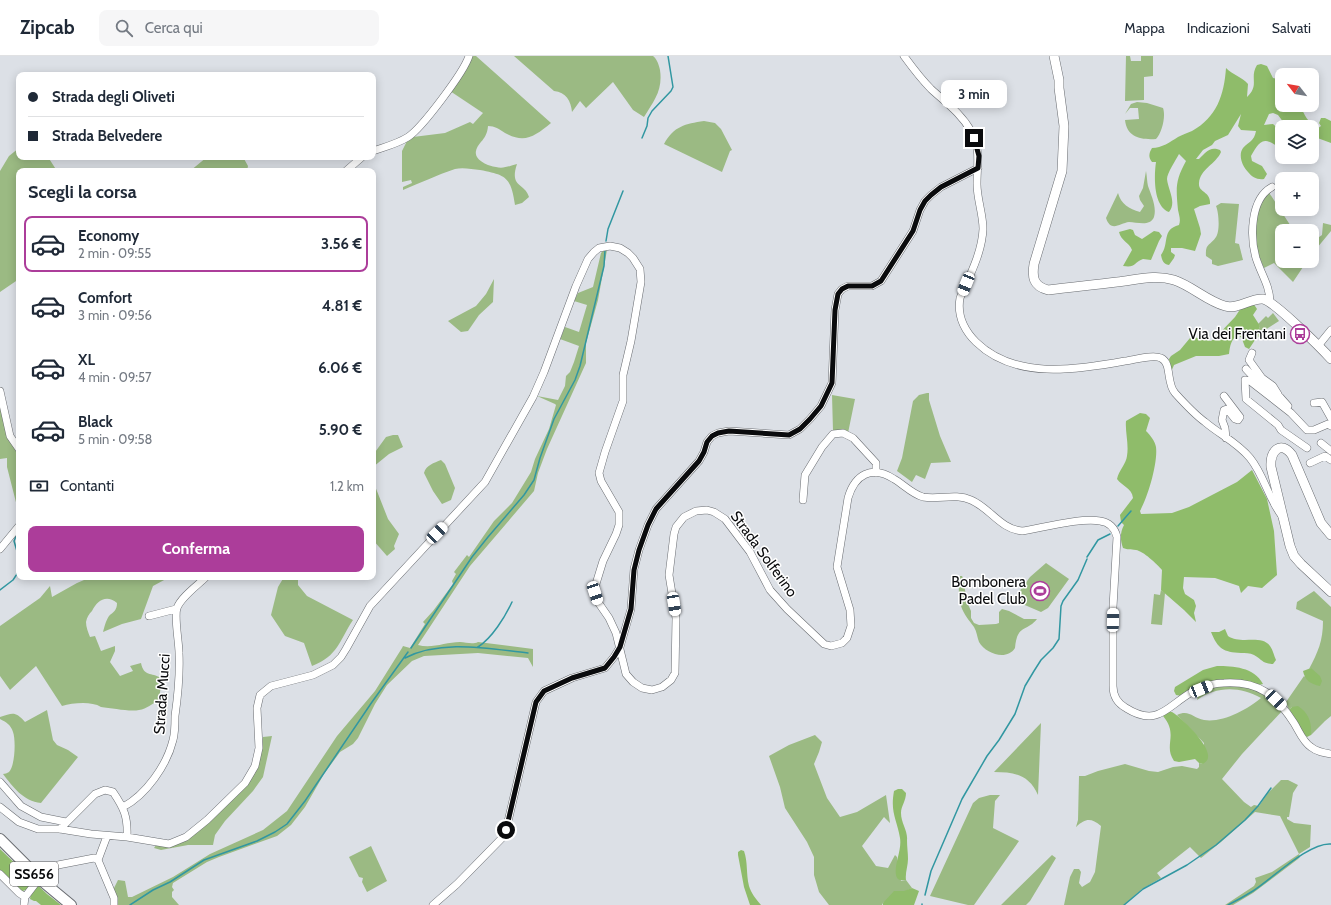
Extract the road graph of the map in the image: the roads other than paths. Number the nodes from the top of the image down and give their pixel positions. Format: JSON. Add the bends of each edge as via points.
{"nodes":[{"id":1,"x":469,"y":56,"type":"edge"},
{"id":2,"x":904,"y":56,"type":"edge"},
{"id":3,"x":1054,"y":56,"type":"edge"},
{"id":4,"x":376,"y":150,"type":"edge"},
{"id":5,"x":359,"y":160,"type":"edge"},
{"id":6,"x":349,"y":168,"type":"edge"},
{"id":7,"x":978,"y":168,"type":"junction"},
{"id":8,"x":1272,"y":187,"type":"dead end"},
{"id":9,"x":1270,"y":302,"type":"junction"},
{"id":10,"x":1331,"y":330,"type":"edge"},
{"id":11,"x":1318,"y":346,"type":"junction"},
{"id":12,"x":1252,"y":353,"type":"dead end"},
{"id":13,"x":1331,"y":359,"type":"edge"},
{"id":14,"x":1246,"y":369,"type":"dead end"},
{"id":15,"x":0,"y":391,"type":"edge"},
{"id":16,"x":1224,"y":396,"type":"dead end"},
{"id":17,"x":1280,"y":397,"type":"junction"},
{"id":18,"x":1314,"y":403,"type":"dead end"},
{"id":19,"x":1291,"y":414,"type":"junction"},
{"id":20,"x":1331,"y":418,"type":"edge"},
{"id":21,"x":1331,"y":426,"type":"edge"},
{"id":22,"x":1226,"y":438,"type":"junction"},
{"id":23,"x":1321,"y":443,"type":"dead end"},
{"id":24,"x":16,"y":445,"type":"edge"},
{"id":25,"x":1307,"y":448,"type":"dead end"},
{"id":26,"x":1331,"y":451,"type":"edge"},
{"id":27,"x":1331,"y":460,"type":"edge"},
{"id":28,"x":1310,"y":463,"type":"dead end"},
{"id":29,"x":876,"y":473,"type":"junction"},
{"id":30,"x":804,"y":500,"type":"dead end"},
{"id":31,"x":1284,"y":518,"type":"junction"},
{"id":32,"x":16,"y":530,"type":"edge"},
{"id":33,"x":1331,"y":535,"type":"edge"},
{"id":34,"x":0,"y":549,"type":"edge"},
{"id":35,"x":203,"y":580,"type":"edge"},
{"id":36,"x":1331,"y":592,"type":"edge"},
{"id":37,"x":176,"y":609,"type":"junction"},
{"id":38,"x":149,"y":616,"type":"dead end"},
{"id":39,"x":620,"y":647,"type":"junction"},
{"id":40,"x":1331,"y":754,"type":"edge"},
{"id":41,"x":0,"y":782,"type":"edge"},
{"id":42,"x":0,"y":807,"type":"edge"},
{"id":43,"x":123,"y":807,"type":"junction"},
{"id":44,"x":66,"y":822,"type":"junction"},
{"id":45,"x":60,"y":829,"type":"junction"},
{"id":46,"x":107,"y":836,"type":"junction"},
{"id":47,"x":127,"y":837,"type":"junction"},
{"id":48,"x":0,"y":839,"type":"edge"},
{"id":49,"x":98,"y":860,"type":"junction"},
{"id":50,"x":0,"y":874,"type":"edge"},
{"id":51,"x":46,"y":874,"type":"dead end"},
{"id":52,"x":35,"y":884,"type":"dead end"},
{"id":53,"x":25,"y":897,"type":"junction"},
{"id":54,"x":24,"y":905,"type":"edge"},
{"id":55,"x":71,"y":905,"type":"edge"},
{"id":56,"x":114,"y":905,"type":"edge"},
{"id":57,"x":433,"y":905,"type":"edge"}],
"edges":[{"from":1,"to":4,"type":"street","via":[[459,76],[414,132],[401,141]]},
{"from":2,"to":7,"type":"street","via":[[971,131],[978,150]]},
{"from":3,"to":9,"type":"main road","via":[[1064,126],[1062,171],[1034,264],[1035,282],[1048,290],[1146,278],[1166,278],[1185,284],[1226,307],[1263,299]]},
{"from":5,"to":6,"type":"street"},
{"from":7,"to":22,"type":"street","via":[[977,187],[982,238],[959,305],[961,319],[971,336],[986,350],[1004,361],[1037,369],[1111,364],[1160,357],[1166,363],[1173,390],[1204,422]]},
{"from":7,"to":39,"type":"street","via":[[941,187],[925,201],[913,231],[881,281],[872,286],[848,286],[838,294],[832,383],[821,406],[810,419],[789,435],[729,431],[712,436],[699,461],[656,509],[639,550],[634,570],[631,609]]},
{"from":8,"to":9,"type":"street","via":[[1257,204],[1254,216],[1256,258],[1270,294]]},
{"from":9,"to":11,"type":"main road"},
{"from":10,"to":11,"type":"street"},
{"from":11,"to":13,"type":"main road"},
{"from":12,"to":17,"type":"street","via":[[1249,360]]},
{"from":14,"to":17,"type":"street","via":[[1259,383]]},
{"from":15,"to":24,"type":"street","via":[[10,436]]},
{"from":16,"to":22,"type":"street","via":[[1240,417],[1238,420],[1235,419],[1227,409],[1224,410],[1222,420]]},
{"from":17,"to":19,"type":"street","via":[[1291,410]]},
{"from":18,"to":20,"type":"street","via":[[1322,402]]},
{"from":19,"to":21,"type":"street","via":[[1306,430],[1314,430],[1328,424]]},
{"from":19,"to":25,"type":"street","via":[[1250,381],[1245,380],[1246,399],[1281,430]]},
{"from":22,"to":31,"type":"street","via":[[1245,452],[1253,462],[1271,500]]},
{"from":23,"to":26,"type":"street"},
{"from":27,"to":28,"type":"street","via":[[1325,456]]},
{"from":29,"to":30,"type":"street","via":[[876,463],[853,438],[842,433],[833,434],[805,475]]},
{"from":29,"to":39,"type":"street","name":"Strada Solferino","via":[[868,473],[858,478],[848,498],[837,567],[850,610],[851,626],[847,638],[842,643],[831,646],[819,640],[770,590],[750,552],[725,519],[714,512],[700,510],[684,517],[674,534],[669,575],[676,618],[676,665],[671,680],[662,687],[652,690],[642,688],[626,674]]},
{"from":29,"to":40,"type":"street","via":[[893,478],[923,497],[957,496],[970,499],[1002,524],[1016,531],[1092,520],[1106,523],[1112,527],[1117,537],[1113,607],[1113,686],[1115,698],[1120,704],[1141,716],[1153,717],[1174,706],[1192,692],[1209,685],[1224,683],[1258,687],[1282,706],[1307,744],[1316,750]]},
{"from":31,"to":33,"type":"main road","via":[[1271,467],[1272,455],[1280,448],[1288,450],[1292,455],[1322,523]]},
{"from":31,"to":36,"type":"main road","via":[[1294,556]]},
{"from":32,"to":34,"type":"street"},
{"from":35,"to":37,"type":"street"},
{"from":37,"to":38,"type":"street"},
{"from":37,"to":43,"type":"street","name":"Strada Mucci","via":[[180,671],[173,740],[164,763],[151,782],[137,799]]},
{"from":39,"to":47,"type":"street","name":"Strada Solferino","via":[[616,633],[595,593],[603,561],[618,531],[620,519],[599,473],[623,401],[623,375],[642,276],[637,263],[628,253],[610,246],[599,248],[588,259],[533,397],[485,482],[370,606],[341,657],[333,665],[313,675],[272,686],[260,695],[257,708],[260,748],[255,766],[245,783],[186,837],[169,844]]},
{"from":39,"to":57,"type":"street","via":[[605,668],[572,678],[544,691],[536,702],[503,837]]},
{"from":41,"to":44,"type":"street","via":[[21,806],[41,817]]},
{"from":42,"to":45,"type":"street","via":[[19,822],[38,829]]},
{"from":43,"to":44,"type":"street","via":[[113,792],[105,790],[95,794]]},
{"from":43,"to":47,"type":"street","via":[[128,827]]},
{"from":44,"to":45,"type":"street"},
{"from":45,"to":46,"type":"street"},
{"from":46,"to":47,"type":"street"},
{"from":46,"to":49,"type":"street"},
{"from":48,"to":55,"type":"highway","number":"SS656","via":[[42,881]]},
{"from":49,"to":51,"type":"street","via":[[94,858],[58,865]]},
{"from":49,"to":56,"type":"street","via":[[114,898]]},
{"from":50,"to":53,"type":"street"},
{"from":52,"to":53,"type":"street"},
{"from":53,"to":54,"type":"street"}]}
